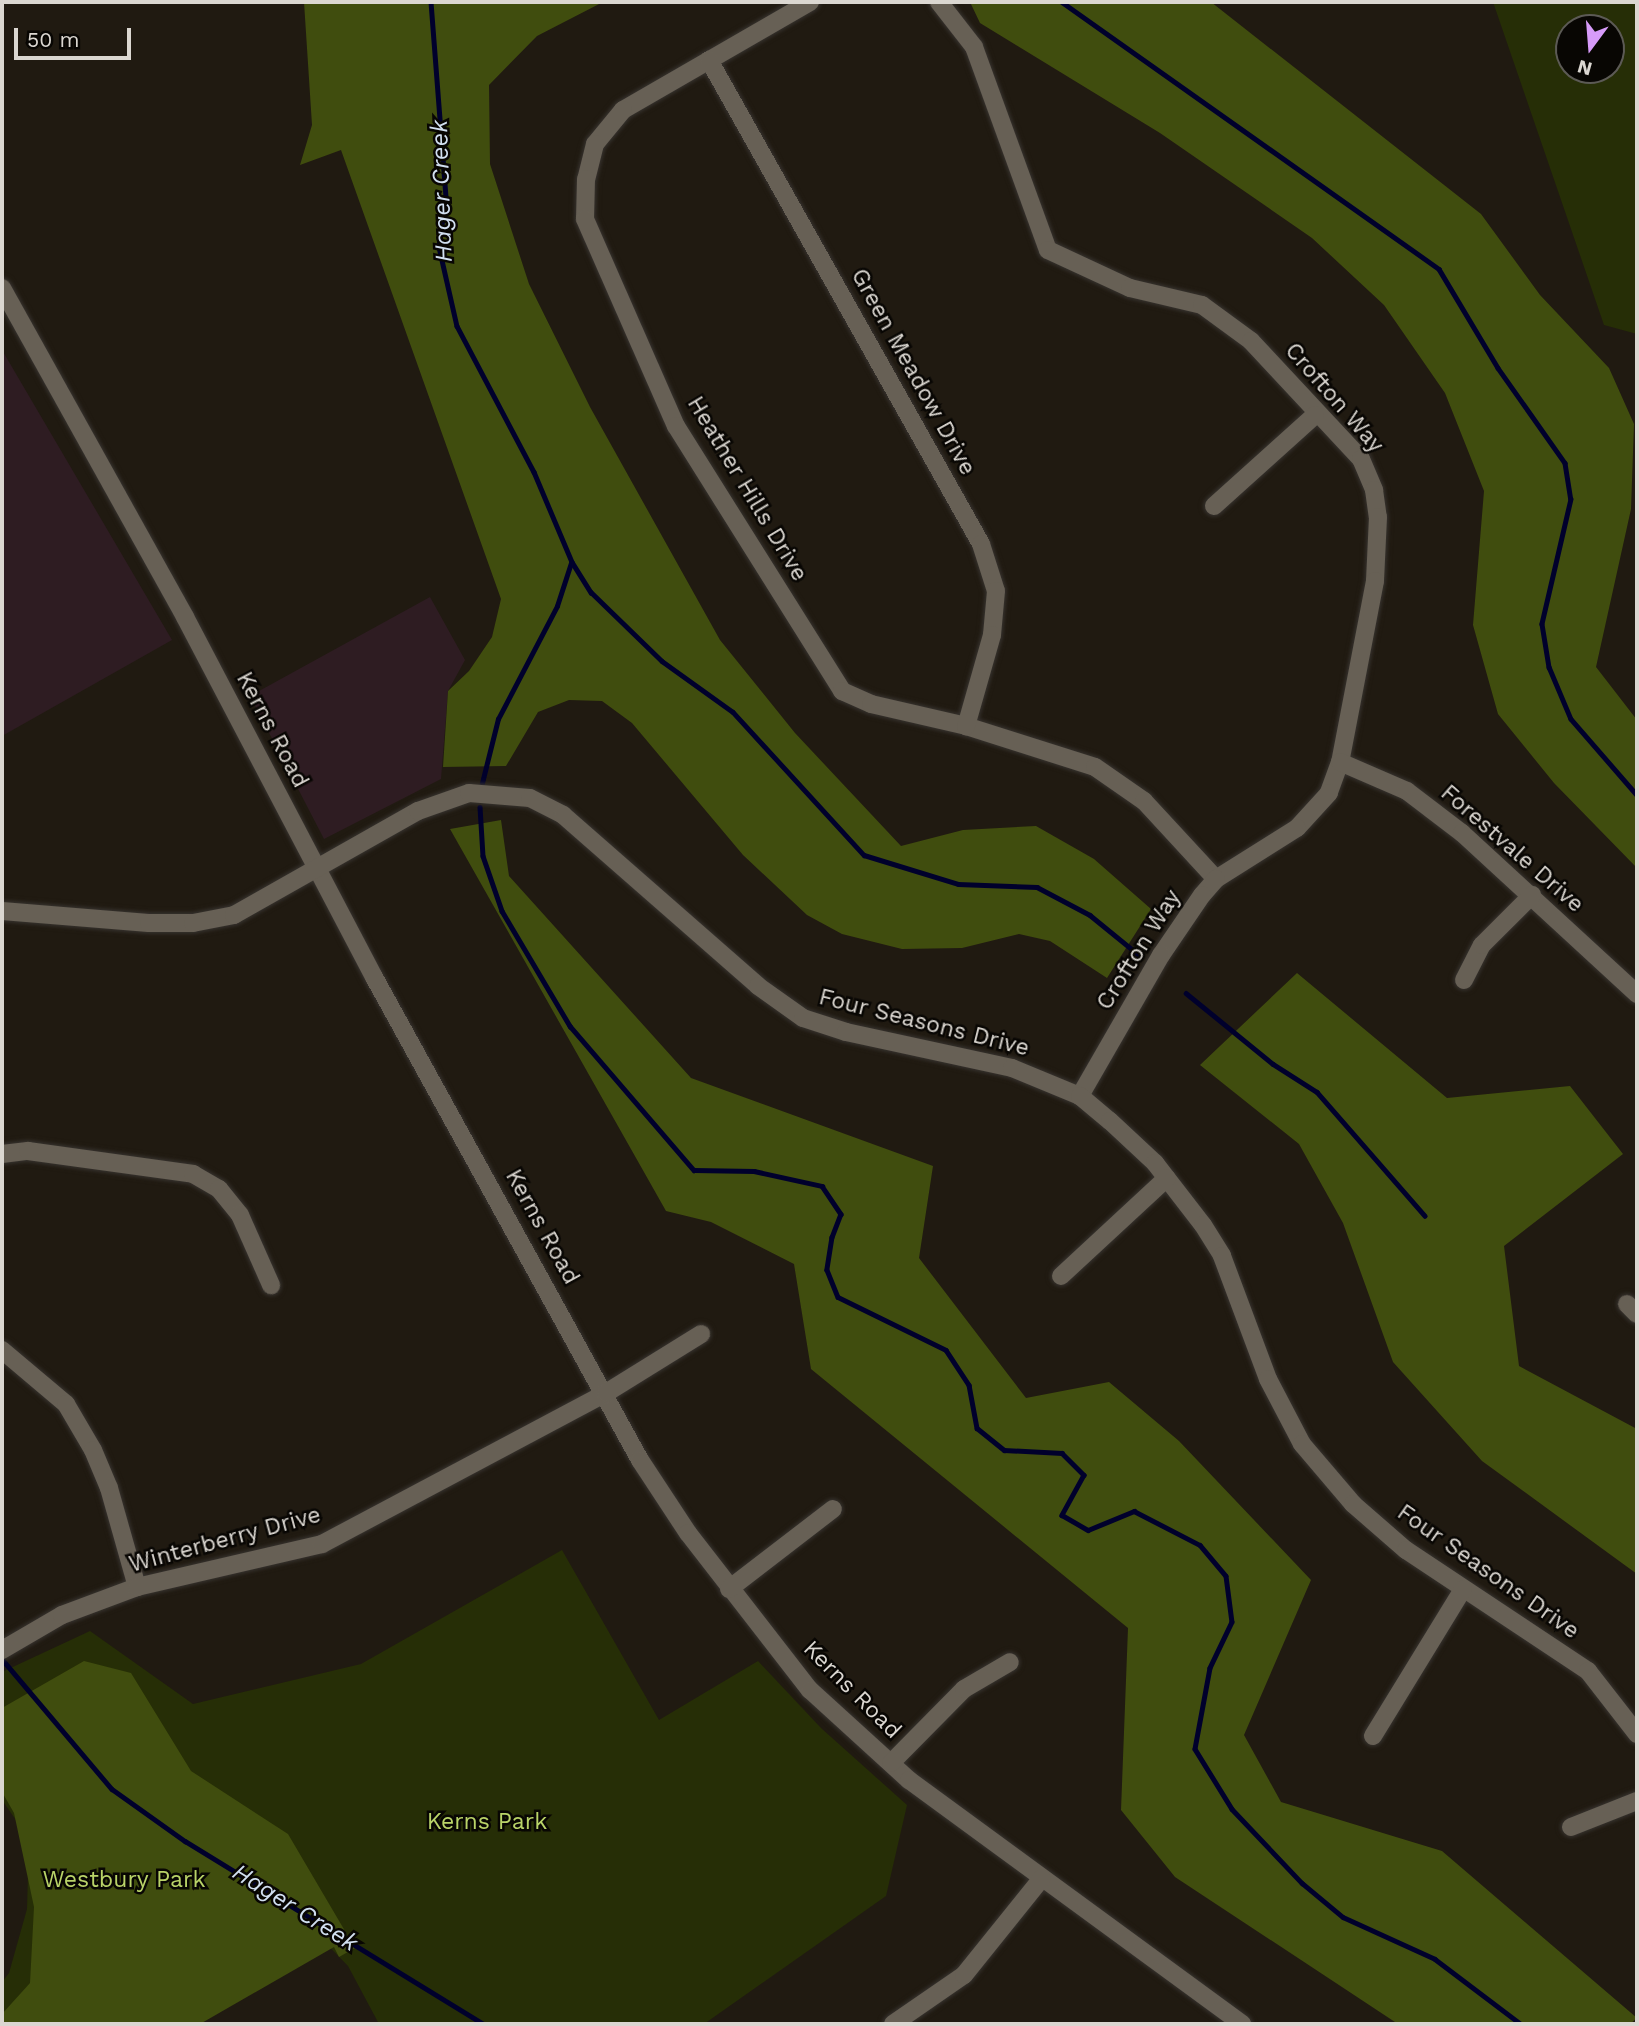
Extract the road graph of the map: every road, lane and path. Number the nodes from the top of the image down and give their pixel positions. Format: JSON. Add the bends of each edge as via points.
{"nodes":[{"id":1,"x":810,"y":2,"type":"edge"},
{"id":2,"x":939,"y":2,"type":"edge"},
{"id":3,"x":709,"y":60,"type":"junction"},
{"id":4,"x":2,"y":288,"type":"edge"},
{"id":5,"x":1315,"y":415,"type":"junction"},
{"id":6,"x":1214,"y":506,"type":"dead end"},
{"id":7,"x":966,"y":726,"type":"junction"},
{"id":8,"x":1340,"y":762,"type":"junction"},
{"id":9,"x":317,"y":870,"type":"junction"},
{"id":10,"x":1216,"y":880,"type":"junction"},
{"id":11,"x":1532,"y":895,"type":"junction"},
{"id":12,"x":2,"y":911,"type":"edge"},
{"id":13,"x":1464,"y":980,"type":"dead end"},
{"id":14,"x":1637,"y":994,"type":"edge"},
{"id":15,"x":1080,"y":1096,"type":"junction"},
{"id":16,"x":2,"y":1154,"type":"edge"},
{"id":17,"x":1167,"y":1178,"type":"junction"},
{"id":18,"x":1061,"y":1276,"type":"dead end"},
{"id":19,"x":271,"y":1284,"type":"dead end"},
{"id":20,"x":701,"y":1334,"type":"dead end"},
{"id":21,"x":2,"y":1350,"type":"edge"},
{"id":22,"x":606,"y":1393,"type":"junction"},
{"id":23,"x":833,"y":1509,"type":"dead end"},
{"id":24,"x":137,"y":1587,"type":"junction"},
{"id":25,"x":729,"y":1589,"type":"junction"},
{"id":26,"x":1462,"y":1589,"type":"junction"},
{"id":27,"x":2,"y":1650,"type":"edge"},
{"id":28,"x":1010,"y":1662,"type":"dead end"},
{"id":29,"x":1637,"y":1734,"type":"edge"},
{"id":30,"x":1373,"y":1736,"type":"dead end"},
{"id":31,"x":891,"y":1763,"type":"junction"},
{"id":32,"x":1637,"y":1801,"type":"edge"},
{"id":33,"x":1571,"y":1827,"type":"dead end"},
{"id":34,"x":1042,"y":1878,"type":"junction"},
{"id":35,"x":896,"y":2023,"type":"edge"},
{"id":36,"x":1242,"y":2024,"type":"edge"}],
"edges":[{"from":1,"to":3,"type":"street","name":"Heather Hills Drive"},
{"from":2,"to":5,"type":"street","name":"Crofton Way","via":[[974,47],[1048,250],[1130,288],[1202,305],[1251,341]]},
{"from":3,"to":7,"type":"street","name":"Green Meadow Drive","via":[[981,544],[996,591],[992,635]]},
{"from":3,"to":7,"type":"street","name":"Heather Hills Drive","via":[[622,110],[595,144],[586,179],[584,219],[676,426],[842,691],[871,704]]},
{"from":4,"to":9,"type":"street","name":"Kerns Road","via":[[185,617]]},
{"from":5,"to":6,"type":"street"},
{"from":5,"to":8,"type":"street","name":"Crofton Way","via":[[1361,459],[1374,490],[1378,517],[1375,581]]},
{"from":7,"to":10,"type":"street","name":"Heather Hills Drive","via":[[1095,767],[1144,801]]},
{"from":8,"to":10,"type":"street","name":"Crofton Way","via":[[1329,793],[1297,828]]},
{"from":8,"to":11,"type":"street","name":"Forestvale Drive","via":[[1407,791]]},
{"from":9,"to":12,"type":"street","via":[[234,915],[193,923]]},
{"from":9,"to":15,"type":"street","name":"Four Seasons Drive","via":[[418,811],[469,793],[530,798],[563,815],[758,986],[803,1017],[846,1032],[1012,1068]]},
{"from":9,"to":22,"type":"street","name":"Kerns Road"},
{"from":10,"to":15,"type":"street","name":"Crofton Way","via":[[1161,955]]},
{"from":11,"to":13,"type":"street","via":[[1482,945]]},
{"from":11,"to":14,"type":"street","name":"Forestvale Drive"},
{"from":15,"to":17,"type":"street","name":"Four Seasons Drive"},
{"from":16,"to":19,"type":"street","via":[[28,1151],[193,1174],[219,1189],[240,1215]]},
{"from":17,"to":18,"type":"street"},
{"from":17,"to":26,"type":"street","name":"Four Seasons Drive","via":[[1222,1256],[1268,1379],[1301,1444],[1353,1504],[1406,1550]]},
{"from":20,"to":22,"type":"street","name":"Winterberry Drive"},
{"from":21,"to":24,"type":"street","via":[[66,1404],[93,1450],[109,1488]]},
{"from":22,"to":24,"type":"street","name":"Winterberry Drive","via":[[322,1544]]},
{"from":22,"to":25,"type":"street","name":"Kerns Road","via":[[640,1460]]},
{"from":23,"to":25,"type":"street"},
{"from":24,"to":27,"type":"street","name":"Winterberry Drive","via":[[62,1615]]},
{"from":25,"to":31,"type":"street","name":"Kerns Road","via":[[810,1690]]},
{"from":26,"to":29,"type":"street","name":"Four Seasons Drive","via":[[1588,1671]]},
{"from":26,"to":30,"type":"street"},
{"from":28,"to":31,"type":"street","via":[[964,1689]]},
{"from":31,"to":34,"type":"street","name":"Kerns Road"},
{"from":32,"to":33,"type":"street"},
{"from":34,"to":35,"type":"street","via":[[964,1975]]},
{"from":34,"to":36,"type":"street","name":"Kerns Road"}]}
